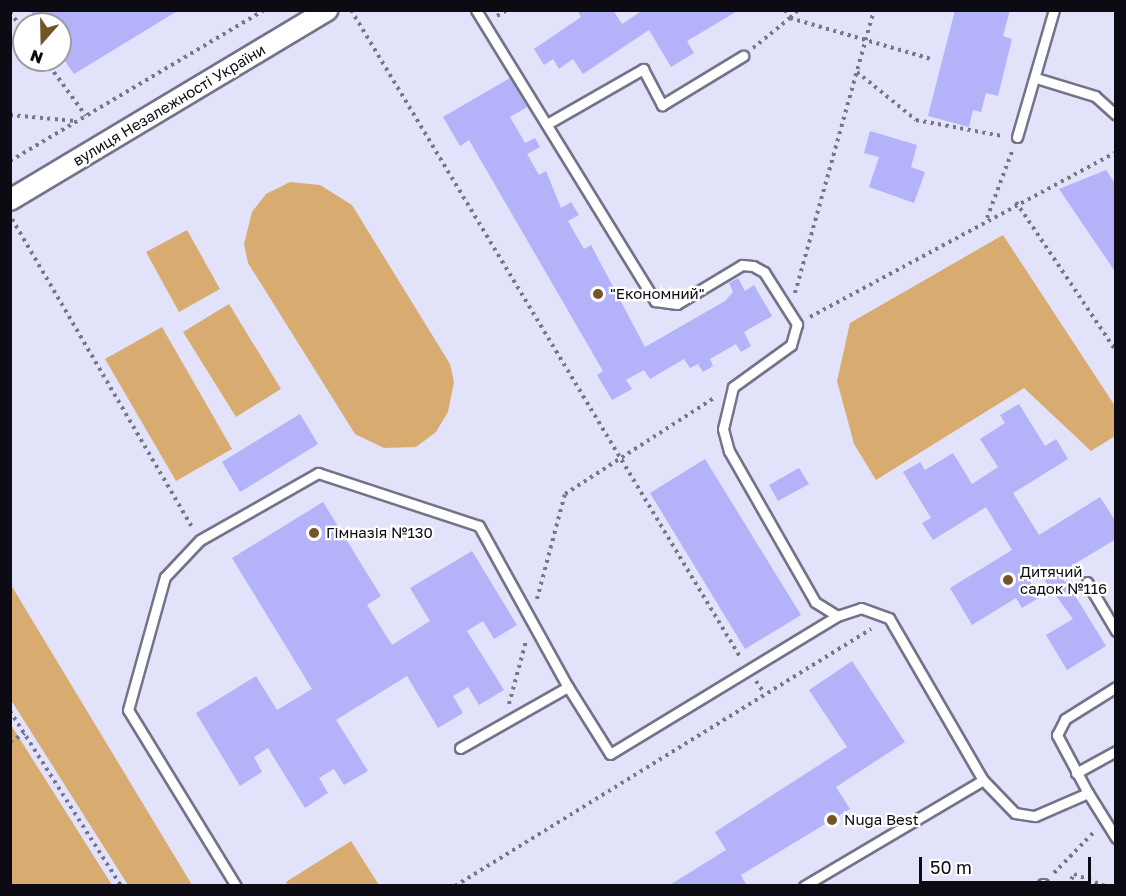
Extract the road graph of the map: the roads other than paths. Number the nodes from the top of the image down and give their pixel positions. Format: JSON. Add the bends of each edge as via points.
{"nodes":[{"id":1,"x":328,"y":10,"type":"edge"},
{"id":2,"x":476,"y":10,"type":"edge"},
{"id":3,"x":1054,"y":10,"type":"edge"},
{"id":4,"x":743,"y":56,"type":"road end"},
{"id":5,"x":1036,"y":78,"type":"junction"},
{"id":6,"x":1116,"y":114,"type":"edge"},
{"id":7,"x":547,"y":124,"type":"junction"},
{"id":8,"x":1017,"y":137,"type":"road end"},
{"id":9,"x":10,"y":200,"type":"edge"},
{"id":10,"x":1087,"y":582,"type":"dead end"},
{"id":11,"x":837,"y":616,"type":"junction"},
{"id":12,"x":1116,"y":631,"type":"edge"},
{"id":13,"x":568,"y":687,"type":"junction"},
{"id":14,"x":1116,"y":687,"type":"edge"},
{"id":15,"x":460,"y":748,"type":"dead end"},
{"id":16,"x":1116,"y":751,"type":"edge"},
{"id":17,"x":1076,"y":773,"type":"junction"},
{"id":18,"x":983,"y":780,"type":"junction"},
{"id":19,"x":1088,"y":793,"type":"junction"},
{"id":20,"x":1116,"y":838,"type":"edge"},
{"id":21,"x":236,"y":885,"type":"edge"},
{"id":22,"x":804,"y":885,"type":"edge"}],
"edges":[{"from":1,"to":9,"type":"street","name":"вулиця Незалежності України"},
{"from":2,"to":7,"type":"lane"},
{"from":3,"to":5,"type":"lane"},
{"from":4,"to":7,"type":"lane","via":[[662,105],[643,69]]},
{"from":5,"to":6,"type":"lane","via":[[1095,96]]},
{"from":5,"to":8,"type":"lane"},
{"from":7,"to":11,"type":"lane","via":[[655,301],[677,304],[742,265],[764,272],[790,312],[797,324],[791,345],[733,387],[723,429],[729,451],[815,602]]},
{"from":10,"to":12,"type":"lane"},
{"from":11,"to":13,"type":"lane","via":[[610,754]]},
{"from":11,"to":18,"type":"lane","via":[[861,608],[889,618]]},
{"from":13,"to":15,"type":"lane"},
{"from":13,"to":21,"type":"lane","via":[[479,526],[318,472],[200,540],[165,577],[128,710]]},
{"from":14,"to":17,"type":"lane","via":[[1059,727],[1057,735]]},
{"from":16,"to":17,"type":"lane"},
{"from":17,"to":19,"type":"lane"},
{"from":18,"to":19,"type":"lane","via":[[1015,813],[1035,816]]},
{"from":18,"to":22,"type":"lane"},
{"from":19,"to":20,"type":"lane"}]}
